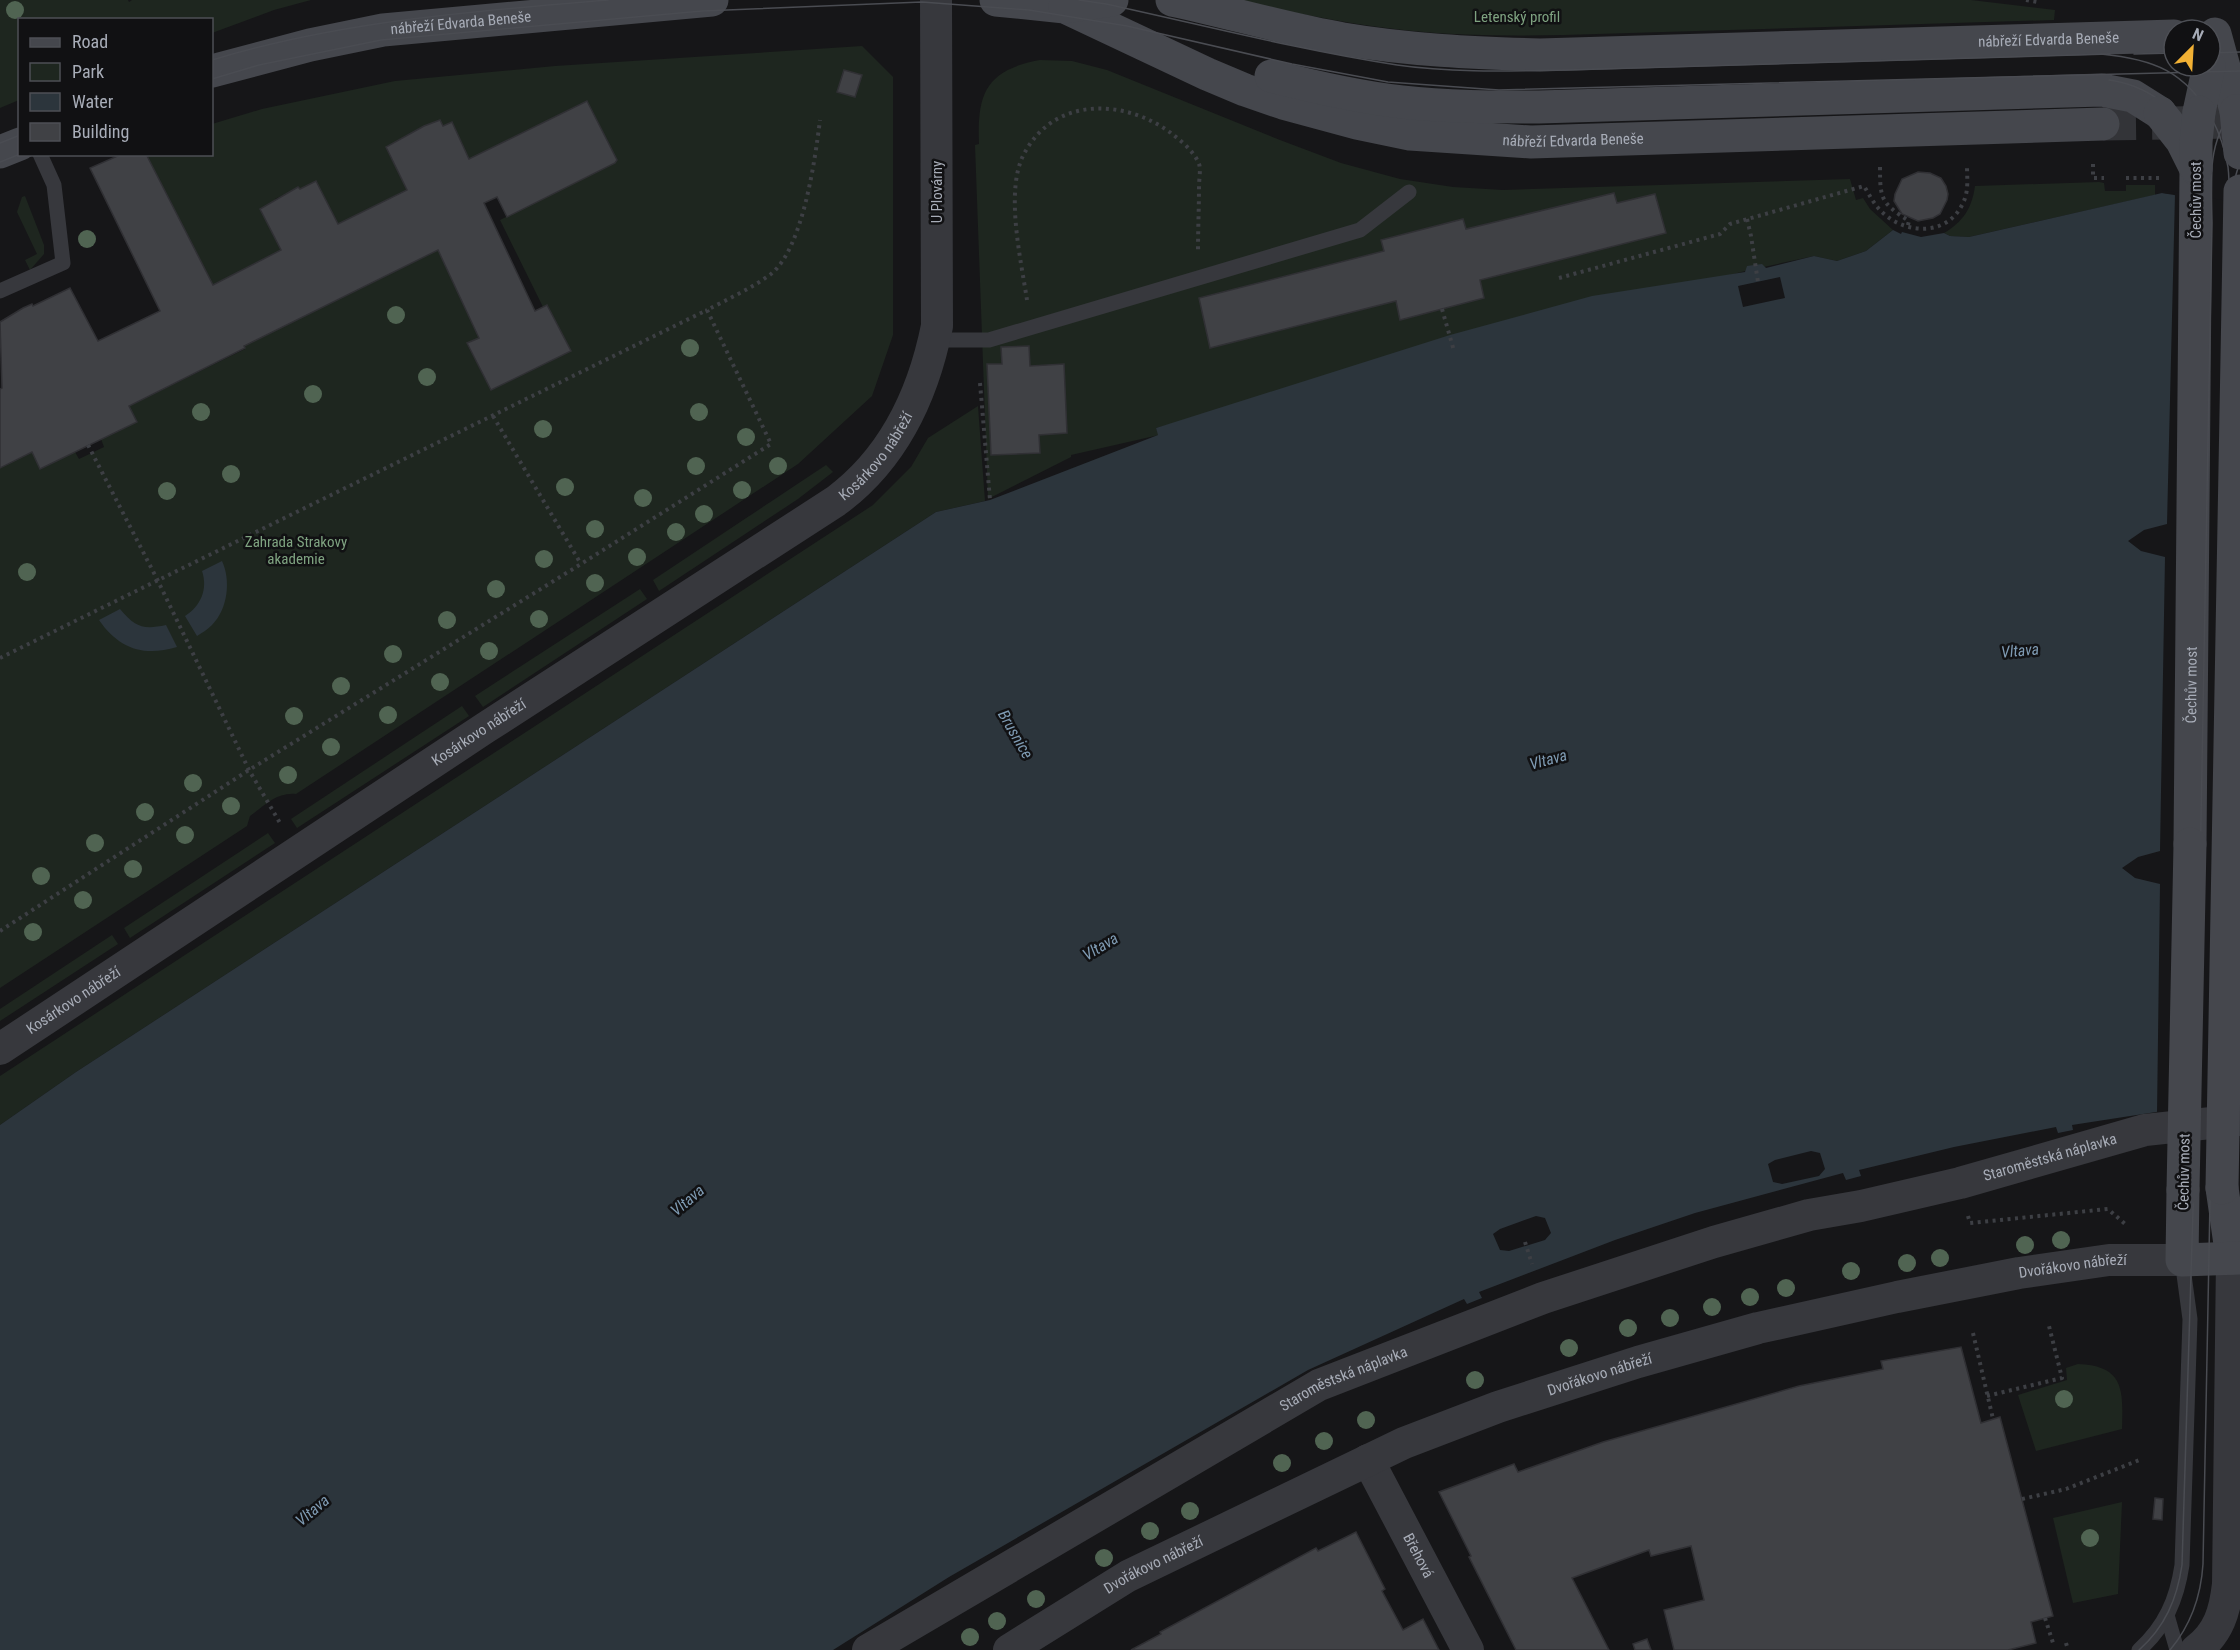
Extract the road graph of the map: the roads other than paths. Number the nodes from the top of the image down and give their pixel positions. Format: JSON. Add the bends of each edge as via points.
{"nodes":[{"id":1,"x":712,"y":0,"type":"edge"},
{"id":2,"x":936,"y":0,"type":"edge"},
{"id":3,"x":996,"y":0,"type":"edge"},
{"id":4,"x":1112,"y":0,"type":"edge"},
{"id":5,"x":1172,"y":0,"type":"edge"},
{"id":6,"x":1065,"y":7,"type":"junction"},
{"id":7,"x":2162,"y":36,"type":"edge"},
{"id":8,"x":1139,"y":42,"type":"junction"},
{"id":9,"x":2222,"y":53,"type":"edge"},
{"id":10,"x":213,"y":71,"type":"edge"},
{"id":11,"x":2206,"y":78,"type":"edge"},
{"id":12,"x":2103,"y":124,"type":"tunnel mouth"},
{"id":13,"x":18,"y":145,"type":"edge"},
{"id":14,"x":0,"y":152,"type":"edge"},
{"id":15,"x":2240,"y":153,"type":"edge"},
{"id":16,"x":41,"y":156,"type":"edge"},
{"id":17,"x":2196,"y":169,"type":"junction"},
{"id":18,"x":2240,"y":180,"type":"edge"},
{"id":19,"x":1408,"y":192,"type":"dead end"},
{"id":20,"x":0,"y":291,"type":"edge"},
{"id":21,"x":934,"y":340,"type":"junction"},
{"id":22,"x":922,"y":383,"type":"joint"},
{"id":23,"x":0,"y":1048,"type":"edge"},
{"id":24,"x":2240,"y":1120,"type":"edge"},
{"id":25,"x":2236,"y":1258,"type":"edge"},
{"id":26,"x":2182,"y":1260,"type":"junction"},
{"id":27,"x":1368,"y":1460,"type":"junction"},
{"id":28,"x":2167,"y":1615,"type":"junction"},
{"id":29,"x":868,"y":1650,"type":"edge"},
{"id":30,"x":1009,"y":1650,"type":"edge"},
{"id":31,"x":1468,"y":1650,"type":"edge"},
{"id":32,"x":2139,"y":1650,"type":"edge"},
{"id":33,"x":2177,"y":1650,"type":"edge"},
{"id":34,"x":2196,"y":1650,"type":"edge"}],
"edges":[{"from":1,"to":10,"type":"street","name":"nábřeží Edvarda Beneše","via":[[383,30]]},
{"from":2,"to":21,"type":"street","name":"U Plovárny"},
{"from":3,"to":6,"type":"street","name":"nábřeží Edvarda Beneše"},
{"from":4,"to":6,"type":"street","name":"nábřeží Edvarda Beneše"},
{"from":5,"to":7,"type":"street","name":"nábřeží Edvarda Beneše","via":[[1342,39],[1468,53],[1540,55]]},
{"from":6,"to":8,"type":"street","name":"nábřeží Edvarda Beneše"},
{"from":8,"to":12,"type":"street","name":"nábřeží Edvarda Beneše","via":[[1216,78],[1283,103],[1410,134],[1531,142]]},
{"from":8,"to":17,"type":"street","bridge":true,"via":[[1326,90],[1425,104],[1539,107],[2102,90],[2133,96],[2160,113],[2182,141]]},
{"from":9,"to":15,"type":"street","bridge":true,"via":[[2236,111]]},
{"from":11,"to":17,"type":"street","name":"Čechův most","bridge":true,"via":[[2199,112]]},
{"from":13,"to":14,"type":"street"},
{"from":16,"to":20,"type":"lane","via":[[54,184],[63,263]]},
{"from":17,"to":26,"type":"street","name":"Čechův most","bridge":true},
{"from":18,"to":25,"type":"street","bridge":true,"via":[[2222,1188]]},
{"from":19,"to":21,"type":"lane","via":[[1359,230],[989,340]]},
{"from":21,"to":22,"type":"street","name":"U Plovárny"},
{"from":22,"to":23,"type":"street","name":"Kosárkovo nábřeží","via":[[908,418],[887,450],[864,478],[836,501]]},
{"from":24,"to":29,"type":"street","name":"Staroměstská náplavka","via":[[2145,1130],[1960,1183],[1809,1215],[1543,1298],[1319,1385]]},
{"from":25,"to":26,"type":"street","name":"Dvořákovo nábřeží"},
{"from":25,"to":34,"type":"street","via":[[2228,1584],[2220,1623]]},
{"from":26,"to":27,"type":"street","name":"Dvořákovo nábřeží","via":[[2109,1260],[2019,1273],[1758,1328],[1498,1407]]},
{"from":26,"to":28,"type":"lane","via":[[2190,1319],[2183,1540],[2179,1583]]},
{"from":27,"to":30,"type":"street","name":"Dvořákovo nábřeží","via":[[1128,1576]]},
{"from":27,"to":31,"type":"street","name":"Břehová"},
{"from":28,"to":32,"type":"lane","via":[[2160,1629]]},
{"from":28,"to":33,"type":"lane"}]}
